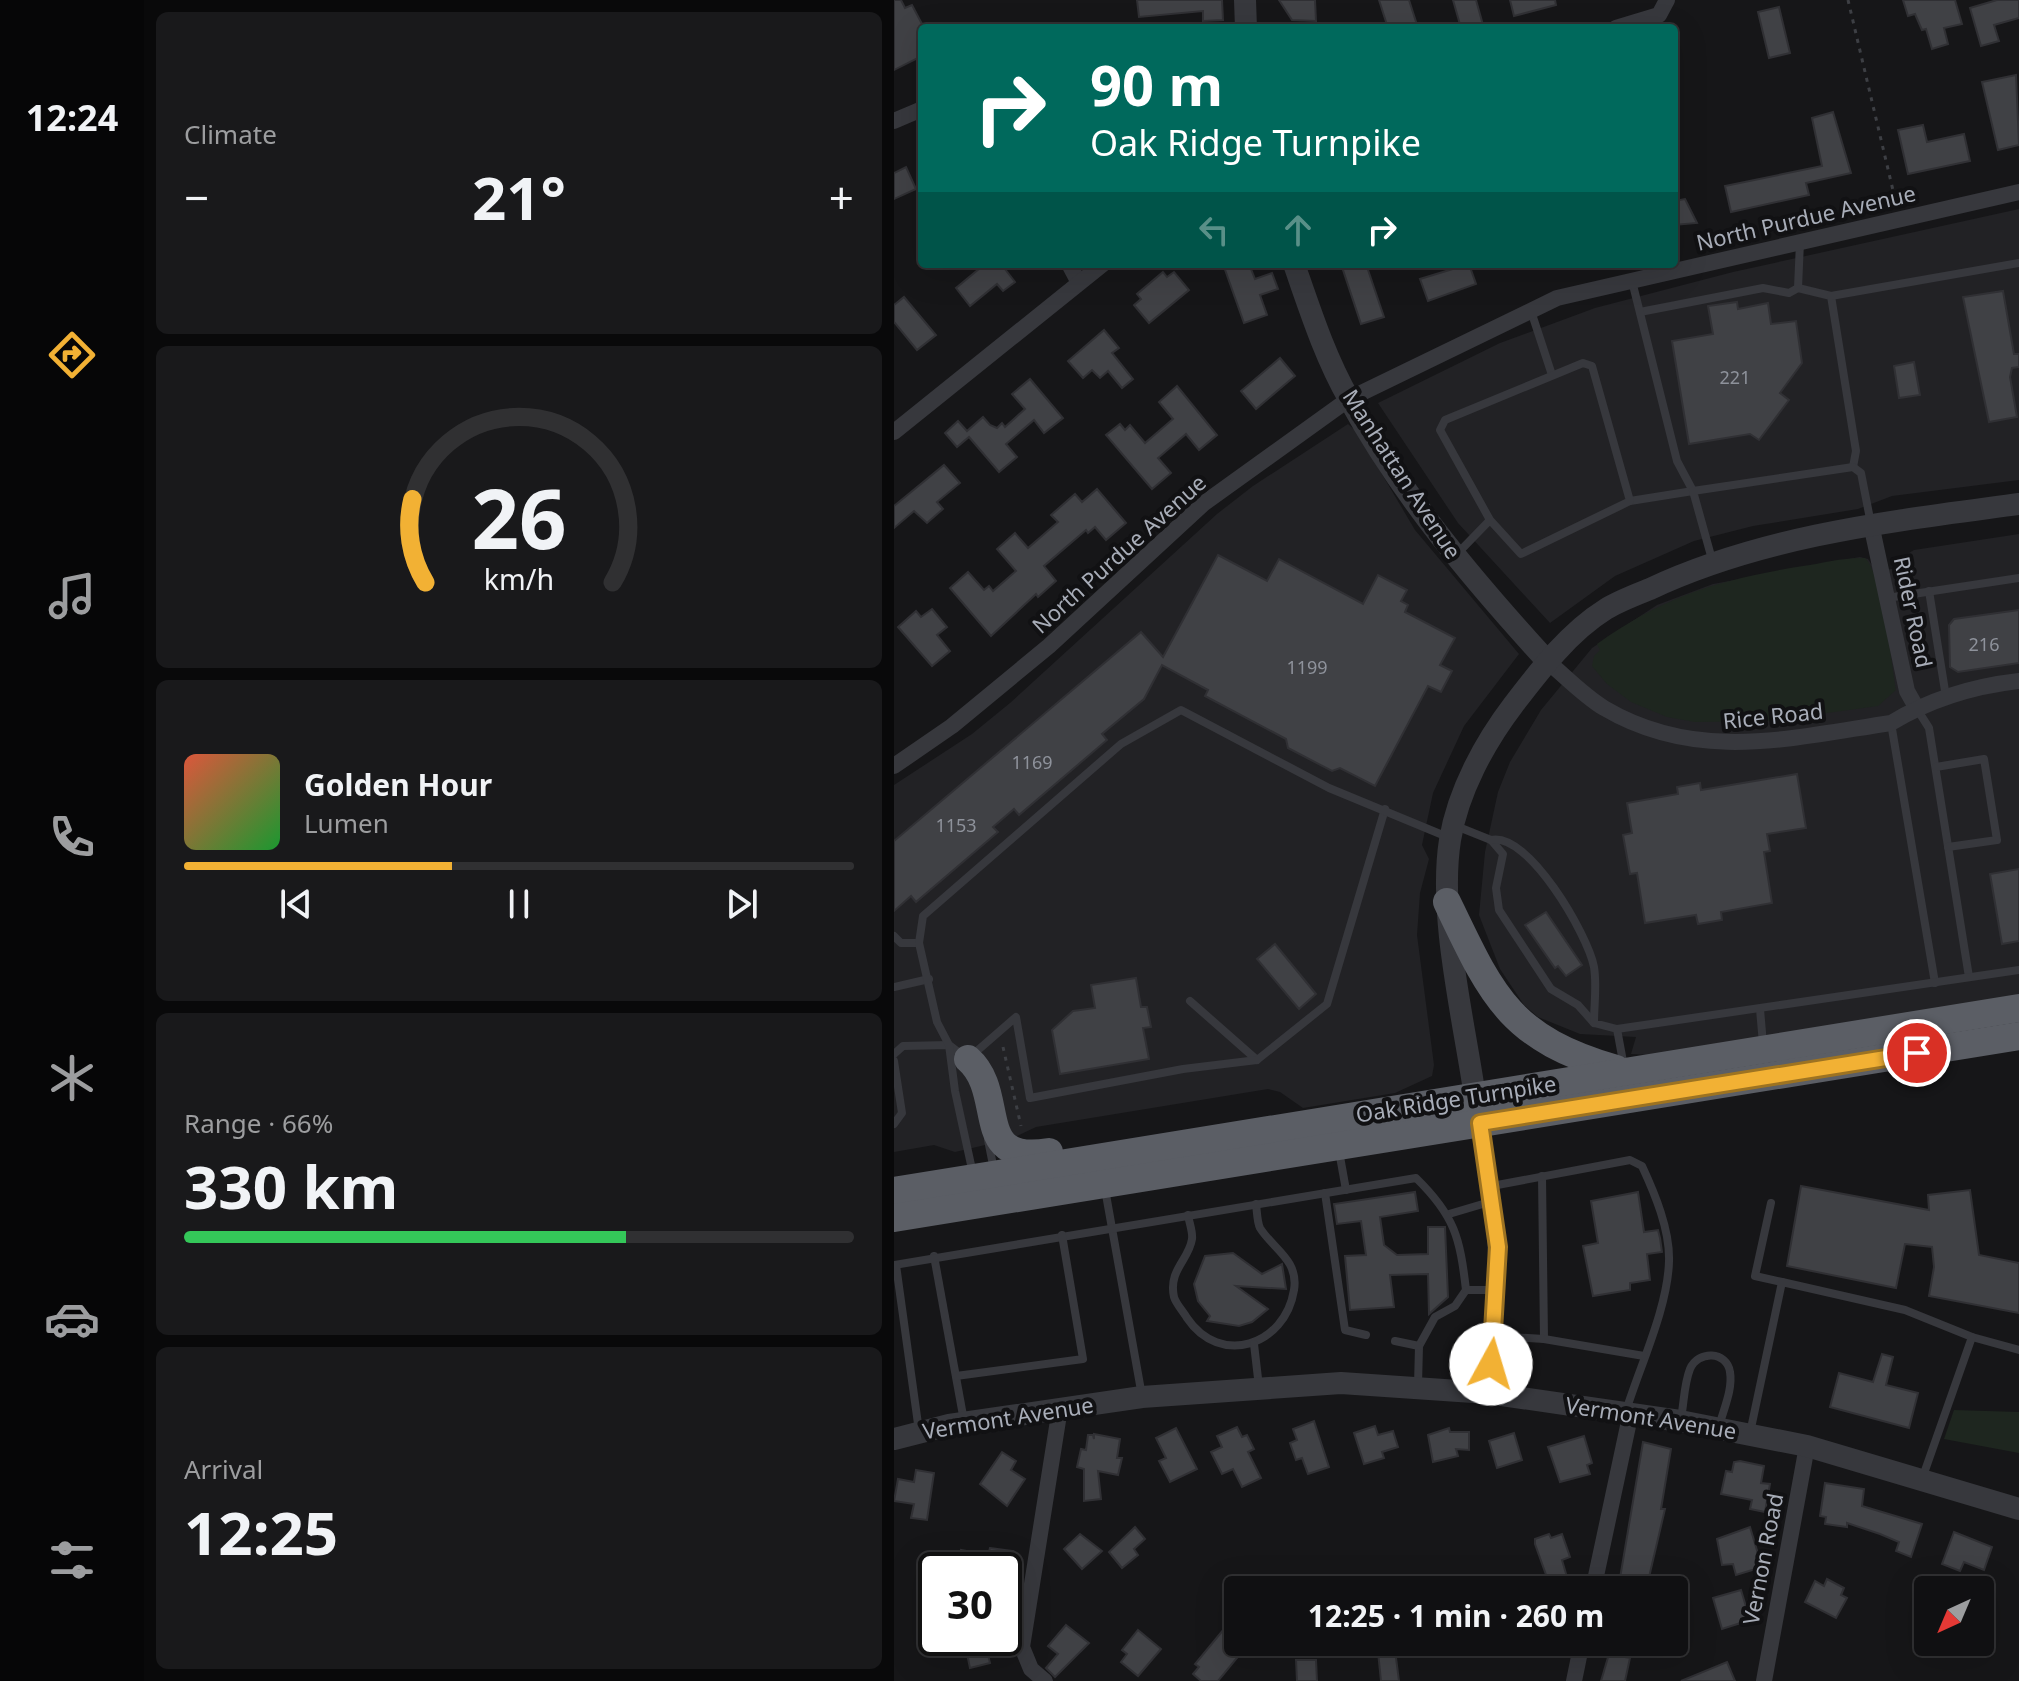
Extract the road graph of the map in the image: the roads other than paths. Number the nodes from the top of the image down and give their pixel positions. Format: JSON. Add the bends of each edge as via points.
{"nodes":[{"id":1,"x":1245,"y":0,"type":"edge"},
{"id":2,"x":1667,"y":0,"type":"edge"},
{"id":3,"x":1246,"y":24,"type":"edge"},
{"id":4,"x":1629,"y":24,"type":"edge"},
{"id":5,"x":918,"y":111,"type":"edge"},
{"id":6,"x":894,"y":121,"type":"edge"},
{"id":7,"x":2019,"y":192,"type":"edge"},
{"id":8,"x":1800,"y":242,"type":"junction"},
{"id":9,"x":2019,"y":263,"type":"edge"},
{"id":10,"x":1071,"y":268,"type":"edge"},
{"id":11,"x":1097,"y":268,"type":"edge"},
{"id":12,"x":1295,"y":268,"type":"edge"},
{"id":13,"x":1078,"y":281,"type":"junction"},
{"id":14,"x":1632,"y":281,"type":"junction"},
{"id":15,"x":1793,"y":290,"type":"junction"},
{"id":16,"x":1831,"y":296,"type":"junction"},
{"id":17,"x":1531,"y":311,"type":"junction"},
{"id":18,"x":1640,"y":312,"type":"junction"},
{"id":19,"x":1552,"y":375,"type":"junction"},
{"id":20,"x":1349,"y":399,"type":"junction"},
{"id":21,"x":894,"y":432,"type":"edge"},
{"id":22,"x":1853,"y":467,"type":"junction"},
{"id":23,"x":1693,"y":491,"type":"junction"},
{"id":24,"x":1630,"y":501,"type":"junction"},
{"id":25,"x":2019,"y":504,"type":"edge"},
{"id":26,"x":1490,"y":520,"type":"junction"},
{"id":27,"x":1871,"y":524,"type":"junction"},
{"id":28,"x":1455,"y":557,"type":"junction"},
{"id":29,"x":1713,"y":564,"type":"junction"},
{"id":30,"x":2019,"y":578,"type":"edge"},
{"id":31,"x":1929,"y":591,"type":"junction"},
{"id":32,"x":1887,"y":598,"type":"junction"},
{"id":33,"x":1547,"y":661,"type":"junction"},
{"id":34,"x":2019,"y":681,"type":"edge"},
{"id":35,"x":1946,"y":697,"type":"junction"},
{"id":36,"x":1916,"y":707,"type":"junction"},
{"id":37,"x":1891,"y":723,"type":"junction"},
{"id":38,"x":894,"y":766,"type":"edge"},
{"id":39,"x":1936,"y":767,"type":"junction"},
{"id":40,"x":1385,"y":809,"type":"junction"},
{"id":41,"x":1452,"y":832,"type":"junction"},
{"id":42,"x":1491,"y":840,"type":"junction"},
{"id":43,"x":1948,"y":847,"type":"junction"},
{"id":44,"x":1447,"y":902,"type":"junction"},
{"id":45,"x":894,"y":936,"type":"edge"},
{"id":46,"x":919,"y":943,"type":"junction"},
{"id":47,"x":2019,"y":970,"type":"edge"},
{"id":48,"x":1969,"y":977,"type":"junction"},
{"id":49,"x":929,"y":979,"type":"junction"},
{"id":50,"x":1935,"y":983,"type":"junction"},
{"id":51,"x":894,"y":987,"type":"edge"},
{"id":52,"x":1190,"y":1001,"type":"dead end"},
{"id":53,"x":2019,"y":1008,"type":"edge"},
{"id":54,"x":1760,"y":1009,"type":"junction"},
{"id":55,"x":1594,"y":1023,"type":"junction"},
{"id":56,"x":1617,"y":1029,"type":"junction"},
{"id":57,"x":2019,"y":1036,"type":"edge"},
{"id":58,"x":1763,"y":1050,"type":"junction"},
{"id":59,"x":958,"y":1052,"type":"junction"},
{"id":60,"x":894,"y":1054,"type":"edge"},
{"id":61,"x":1257,"y":1060,"type":"junction"},
{"id":62,"x":894,"y":1061,"type":"edge"},
{"id":63,"x":1625,"y":1072,"type":"junction"},
{"id":64,"x":1768,"y":1078,"type":"junction"},
{"id":65,"x":1477,"y":1110,"type":"junction"},
{"id":66,"x":894,"y":1124,"type":"edge"},
{"id":67,"x":1335,"y":1132,"type":"junction"},
{"id":68,"x":1205,"y":1140,"type":"junction"},
{"id":69,"x":1100,"y":1157,"type":"junction"},
{"id":70,"x":1542,"y":1176,"type":"junction"},
{"id":71,"x":1105,"y":1185,"type":"junction"},
{"id":72,"x":988,"y":1190,"type":"junction"},
{"id":73,"x":1346,"y":1190,"type":"junction"},
{"id":74,"x":894,"y":1191,"type":"edge"},
{"id":75,"x":1325,"y":1193,"type":"junction"},
{"id":76,"x":1492,"y":1193,"type":"junction"},
{"id":77,"x":1771,"y":1203,"type":"dead end"},
{"id":78,"x":1256,"y":1204,"type":"junction"},
{"id":79,"x":1449,"y":1214,"type":"junction"},
{"id":80,"x":1188,"y":1215,"type":"junction"},
{"id":81,"x":894,"y":1218,"type":"edge"},
{"id":82,"x":1112,"y":1227,"type":"junction"},
{"id":83,"x":1062,"y":1235,"type":"junction"},
{"id":84,"x":934,"y":1256,"type":"junction"},
{"id":85,"x":895,"y":1265,"type":"edge"},
{"id":86,"x":1782,"y":1282,"type":"junction"},
{"id":87,"x":1466,"y":1290,"type":"junction"},
{"id":88,"x":1497,"y":1290,"type":"junction"},
{"id":89,"x":1366,"y":1335,"type":"dead end"},
{"id":90,"x":1495,"y":1336,"type":"junction"},
{"id":91,"x":1972,"y":1337,"type":"junction"},
{"id":92,"x":1544,"y":1339,"type":"junction"},
{"id":93,"x":1395,"y":1341,"type":"dead end"},
{"id":94,"x":1254,"y":1344,"type":"junction"},
{"id":95,"x":1419,"y":1346,"type":"junction"},
{"id":96,"x":2019,"y":1350,"type":"edge"},
{"id":97,"x":1644,"y":1356,"type":"junction"},
{"id":98,"x":956,"y":1376,"type":"junction"},
{"id":99,"x":1259,"y":1388,"type":"junction"},
{"id":100,"x":1418,"y":1388,"type":"junction"},
{"id":101,"x":1488,"y":1393,"type":"junction"},
{"id":102,"x":1142,"y":1397,"type":"junction"},
{"id":103,"x":1060,"y":1408,"type":"junction"},
{"id":104,"x":1628,"y":1411,"type":"junction"},
{"id":105,"x":1680,"y":1421,"type":"junction"},
{"id":106,"x":965,"y":1423,"type":"junction"},
{"id":107,"x":1719,"y":1428,"type":"junction"},
{"id":108,"x":919,"y":1433,"type":"junction"},
{"id":109,"x":1749,"y":1434,"type":"junction"},
{"id":110,"x":894,"y":1439,"type":"edge"},
{"id":111,"x":1807,"y":1446,"type":"junction"},
{"id":112,"x":1922,"y":1479,"type":"junction"},
{"id":113,"x":2019,"y":1509,"type":"edge"},
{"id":114,"x":1596,"y":1576,"type":"edge"},
{"id":115,"x":1579,"y":1656,"type":"edge"},
{"id":116,"x":1045,"y":1681,"type":"edge"},
{"id":117,"x":1574,"y":1681,"type":"edge"},
{"id":118,"x":1764,"y":1681,"type":"edge"}],
"edges":[{"from":1,"to":3,"type":"street"},
{"from":2,"to":4,"type":"street","via":[[1659,15]]},
{"from":5,"to":6,"type":"street"},
{"from":7,"to":8,"type":"street","name":"North Purdue Avenue"},
{"from":8,"to":14,"type":"street","name":"North Purdue Avenue"},
{"from":8,"to":15,"type":"lane"},
{"from":9,"to":16,"type":"lane"},
{"from":10,"to":13,"type":"street"},
{"from":11,"to":13,"type":"street"},
{"from":12,"to":20,"type":"street","name":"Manhattan Avenue"},
{"from":13,"to":21,"type":"street"},
{"from":14,"to":17,"type":"street","name":"North Purdue Avenue","via":[[1557,298]]},
{"from":14,"to":18,"type":"lane"},
{"from":15,"to":16,"type":"lane"},
{"from":15,"to":18,"type":"lane","via":[[1763,288]]},
{"from":16,"to":22,"type":"lane","via":[[1856,451]]},
{"from":17,"to":19,"type":"lane"},
{"from":17,"to":20,"type":"street","name":"North Purdue Avenue"},
{"from":18,"to":23,"type":"lane","via":[[1677,461]]},
{"from":19,"to":24,"type":"lane","via":[[1583,363],[1592,366]]},
{"from":19,"to":26,"type":"lane","via":[[1445,420],[1440,430]]},
{"from":20,"to":28,"type":"street","name":"Manhattan Avenue"},
{"from":20,"to":38,"type":"street","name":"North Purdue Avenue","via":[[1203,504],[1040,654]]},
{"from":22,"to":23,"type":"lane"},
{"from":22,"to":27,"type":"lane","via":[[1861,473]]},
{"from":23,"to":24,"type":"lane"},
{"from":23,"to":29,"type":"lane"},
{"from":24,"to":26,"type":"lane","via":[[1521,554]]},
{"from":25,"to":27,"type":"street"},
{"from":26,"to":28,"type":"lane"},
{"from":27,"to":29,"type":"street"},
{"from":27,"to":32,"type":"street","name":"Rider Road"},
{"from":28,"to":33,"type":"street","name":"Manhattan Avenue"},
{"from":29,"to":33,"type":"street","via":[[1605,609]]},
{"from":30,"to":31,"type":"lane"},
{"from":31,"to":32,"type":"lane"},
{"from":31,"to":35,"type":"lane"},
{"from":32,"to":36,"type":"street","name":"Rider Road","via":[[1907,691]]},
{"from":33,"to":37,"type":"street","name":"Rice Road","via":[[1602,707],[1658,734],[1716,744]]},
{"from":33,"to":41,"type":"street","via":[[1493,732],[1470,777]]},
{"from":34,"to":35,"type":"street","name":"Rice Road"},
{"from":35,"to":36,"type":"street","name":"Rice Road"},
{"from":36,"to":37,"type":"street","name":"Rice Road"},
{"from":36,"to":39,"type":"lane","via":[[1929,728]]},
{"from":37,"to":50,"type":"lane"},
{"from":39,"to":43,"type":"lane"},
{"from":39,"to":43,"type":"lane","via":[[1984,759],[1989,786],[1997,840]]},
{"from":40,"to":41,"type":"lane"},
{"from":40,"to":46,"type":"lane","via":[[1329,788],[1181,710],[1121,744],[934,906],[923,916]]},
{"from":40,"to":61,"type":"lane","via":[[1327,1004]]},
{"from":41,"to":42,"type":"lane"},
{"from":41,"to":44,"type":"street"},
{"from":42,"to":55,"type":"lane","via":[[1503,854],[1496,888],[1499,910],[1551,989],[1578,1005]]},
{"from":42,"to":55,"type":"lane","via":[[1515,844],[1534,862],[1583,936],[1594,968]]},
{"from":43,"to":48,"type":"lane"},
{"from":44,"to":63,"type":"highway","via":[[1486,983],[1506,1009],[1575,1057]]},
{"from":44,"to":65,"type":"street"},
{"from":45,"to":46,"type":"lane","via":[[901,943]]},
{"from":46,"to":49,"type":"lane"},
{"from":47,"to":48,"type":"lane"},
{"from":48,"to":50,"type":"lane"},
{"from":49,"to":51,"type":"lane"},
{"from":49,"to":59,"type":"lane","via":[[937,1022]]},
{"from":50,"to":54,"type":"lane"},
{"from":52,"to":61,"type":"lane"},
{"from":53,"to":58,"type":"highway","name":"Oak Ridge Turnpike"},
{"from":54,"to":56,"type":"lane"},
{"from":54,"to":58,"type":"lane"},
{"from":55,"to":56,"type":"lane"},
{"from":56,"to":63,"type":"lane"},
{"from":57,"to":64,"type":"highway","name":"Oak Ridge Turnpike"},
{"from":58,"to":63,"type":"highway","name":"Oak Ridge Turnpike"},
{"from":58,"to":64,"type":"lane"},
{"from":59,"to":60,"type":"lane","via":[[903,1046]]},
{"from":59,"to":61,"type":"lane","via":[[998,1033],[1016,1017],[1030,1098]]},
{"from":59,"to":68,"type":"highway","via":[[981,1071],[1000,1142],[1017,1154],[1140,1137]]},
{"from":59,"to":72,"type":"lane"},
{"from":59,"to":72,"type":"lane","via":[[955,1091]]},
{"from":62,"to":66,"type":"lane","via":[[902,1113]]},
{"from":63,"to":65,"type":"highway","name":"Oak Ridge Turnpike"},
{"from":64,"to":65,"type":"highway","name":"Oak Ridge Turnpike"},
{"from":65,"to":67,"type":"highway","name":"Oak Ridge Turnpike"},
{"from":65,"to":76,"type":"street"},
{"from":67,"to":68,"type":"highway","name":"Oak Ridge Turnpike"},
{"from":67,"to":71,"type":"highway","name":"Oak Ridge Turnpike"},
{"from":67,"to":73,"type":"lane"},
{"from":68,"to":69,"type":"highway","name":"Oak Ridge Turnpike"},
{"from":69,"to":71,"type":"lane"},
{"from":69,"to":72,"type":"highway","name":"Oak Ridge Turnpike"},
{"from":70,"to":76,"type":"lane"},
{"from":70,"to":92,"type":"lane"},
{"from":70,"to":97,"type":"lane","via":[[1630,1160],[1642,1166],[1663,1221],[1669,1258],[1668,1282]]},
{"from":71,"to":72,"type":"highway","name":"Oak Ridge Turnpike"},
{"from":71,"to":82,"type":"lane"},
{"from":72,"to":74,"type":"highway","name":"Oak Ridge Turnpike"},
{"from":72,"to":81,"type":"highway","name":"Oak Ridge Turnpike"},
{"from":73,"to":75,"type":"lane"},
{"from":73,"to":79,"type":"lane","via":[[1416,1178]]},
{"from":75,"to":78,"type":"lane"},
{"from":75,"to":89,"type":"lane","via":[[1345,1330]]},
{"from":76,"to":79,"type":"lane"},
{"from":76,"to":88,"type":"street"},
{"from":77,"to":86,"type":"lane","via":[[1755,1276]]},
{"from":78,"to":80,"type":"lane"},
{"from":78,"to":94,"type":"lane","via":[[1259,1227],[1291,1264],[1295,1288],[1286,1312]]},
{"from":79,"to":87,"type":"lane","via":[[1460,1239]]},
{"from":80,"to":82,"type":"lane"},
{"from":80,"to":94,"type":"lane","via":[[1192,1241],[1174,1280],[1175,1299],[1197,1333],[1226,1346]]},
{"from":82,"to":83,"type":"lane"},
{"from":82,"to":102,"type":"lane"},
{"from":83,"to":84,"type":"lane"},
{"from":83,"to":98,"type":"lane","via":[[1083,1359]]},
{"from":84,"to":85,"type":"lane"},
{"from":84,"to":98,"type":"lane"},
{"from":85,"to":108,"type":"lane"},
{"from":86,"to":91,"type":"lane","via":[[1905,1310]]},
{"from":86,"to":109,"type":"lane"},
{"from":87,"to":88,"type":"lane"},
{"from":87,"to":95,"type":"lane","via":[[1455,1306],[1435,1317]]},
{"from":88,"to":90,"type":"street"},
{"from":90,"to":92,"type":"lane"},
{"from":90,"to":101,"type":"street"},
{"from":91,"to":96,"type":"lane"},
{"from":91,"to":112,"type":"lane"},
{"from":92,"to":97,"type":"lane"},
{"from":93,"to":95,"type":"lane"},
{"from":94,"to":99,"type":"lane"},
{"from":95,"to":100,"type":"lane"},
{"from":97,"to":104,"type":"lane"},
{"from":98,"to":106,"type":"lane"},
{"from":99,"to":100,"type":"street","name":"Vermont Avenue","via":[[1341,1383]]},
{"from":99,"to":102,"type":"street","name":"Vermont Avenue"},
{"from":100,"to":101,"type":"street","name":"Vermont Avenue"},
{"from":101,"to":104,"type":"street","name":"Vermont Avenue"},
{"from":102,"to":103,"type":"street","name":"Vermont Avenue"},
{"from":103,"to":106,"type":"street","name":"Vermont Avenue"},
{"from":103,"to":116,"type":"street","via":[[1022,1647],[1031,1669]]},
{"from":104,"to":105,"type":"street","name":"Vermont Avenue"},
{"from":104,"to":114,"type":"street"},
{"from":105,"to":107,"type":"street","name":"Vermont Avenue"},
{"from":105,"to":107,"type":"lane","via":[[1690,1368],[1707,1354],[1730,1368]]},
{"from":106,"to":108,"type":"street","name":"Vermont Avenue"},
{"from":107,"to":109,"type":"street","name":"Vermont Avenue"},
{"from":108,"to":110,"type":"street","name":"Vermont Avenue"},
{"from":109,"to":111,"type":"street","name":"Vermont Avenue"},
{"from":111,"to":112,"type":"street","name":"Vermont Avenue"},
{"from":111,"to":118,"type":"street","name":"Vernon Road"},
{"from":112,"to":113,"type":"street","name":"Vermont Avenue"},
{"from":115,"to":117,"type":"street"}]}
